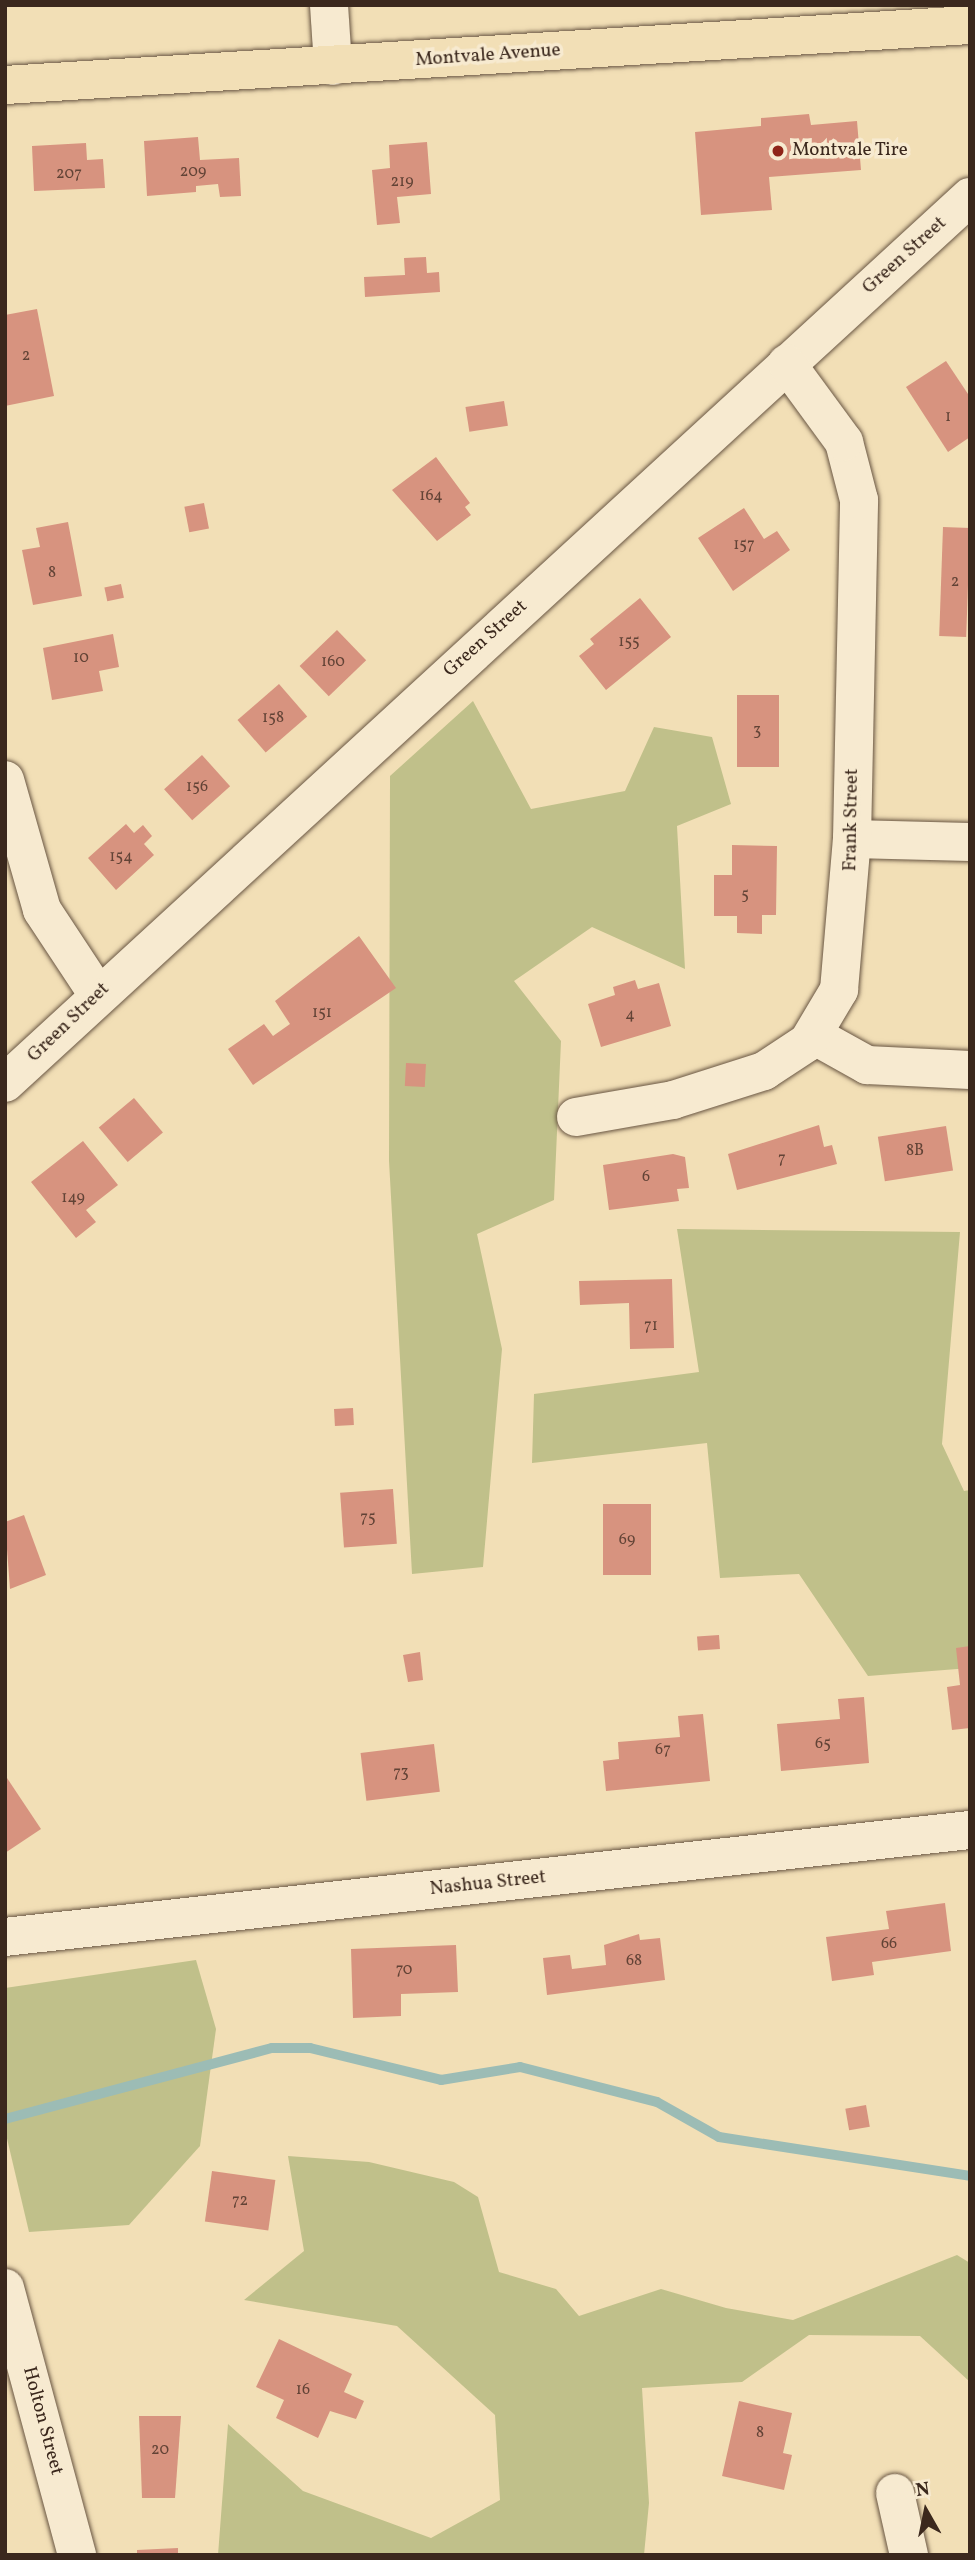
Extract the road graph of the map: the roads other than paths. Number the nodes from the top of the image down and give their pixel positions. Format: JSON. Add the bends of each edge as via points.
{"nodes":[{"id":1,"x":329,"y":5,"type":"edge"},
{"id":2,"x":970,"y":25,"type":"edge"},
{"id":3,"x":333,"y":66,"type":"junction"},
{"id":4,"x":5,"y":85,"type":"edge"},
{"id":5,"x":970,"y":197,"type":"edge"},
{"id":6,"x":787,"y":363,"type":"junction"},
{"id":7,"x":5,"y":780,"type":"edge"},
{"id":8,"x":852,"y":839,"type":"junction"},
{"id":9,"x":970,"y":842,"type":"edge"},
{"id":10,"x":98,"y":995,"type":"junction"},
{"id":11,"x":813,"y":1035,"type":"junction"},
{"id":12,"x":970,"y":1070,"type":"edge"},
{"id":13,"x":5,"y":1083,"type":"edge"},
{"id":14,"x":576,"y":1117,"type":"dead end"},
{"id":15,"x":970,"y":1830,"type":"edge"},
{"id":16,"x":5,"y":1937,"type":"edge"},
{"id":17,"x":5,"y":2288,"type":"edge"},
{"id":18,"x":895,"y":2493,"type":"dead end"},
{"id":19,"x":76,"y":2555,"type":"edge"},
{"id":20,"x":909,"y":2555,"type":"edge"}],
"edges":[{"from":1,"to":3,"type":"street"},
{"from":2,"to":3,"type":"main road","name":"Montvale Avenue"},
{"from":3,"to":4,"type":"main road","name":"Montvale Avenue"},
{"from":5,"to":6,"type":"street","name":"Green Street"},
{"from":6,"to":8,"type":"street","name":"Frank Street","via":[[839,433],[856,476]]},
{"from":6,"to":10,"type":"street","name":"Green Street"},
{"from":7,"to":10,"type":"street","via":[[42,910]]},
{"from":8,"to":9,"type":"street"},
{"from":8,"to":11,"type":"street","name":"Frank Street","via":[[843,976]]},
{"from":10,"to":13,"type":"street","name":"Green Street"},
{"from":11,"to":12,"type":"street","via":[[867,1065]]},
{"from":11,"to":14,"type":"street","name":"Frank Street","via":[[777,1064],[743,1079],[673,1100]]},
{"from":15,"to":16,"type":"street","name":"Nashua Street"},
{"from":17,"to":19,"type":"street","name":"Holton Street"},
{"from":18,"to":20,"type":"street"}]}
